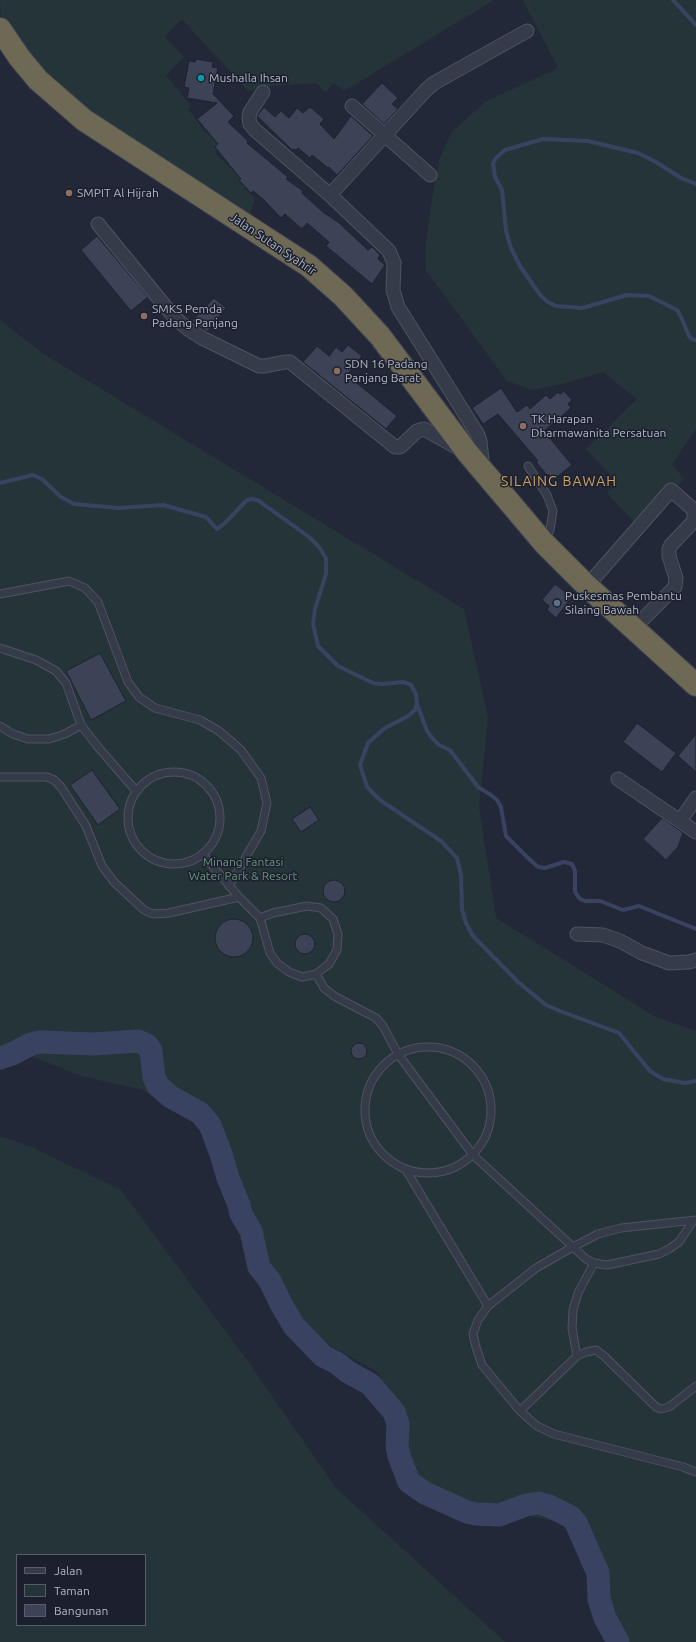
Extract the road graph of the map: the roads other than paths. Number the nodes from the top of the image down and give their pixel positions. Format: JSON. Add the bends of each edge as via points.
{"nodes":[{"id":1,"x":0,"y":30,"type":"edge"},
{"id":2,"x":527,"y":31,"type":"dead end"},
{"id":3,"x":263,"y":92,"type":"dead end"},
{"id":4,"x":352,"y":106,"type":"dead end"},
{"id":5,"x":385,"y":135,"type":"junction"},
{"id":6,"x":430,"y":175,"type":"dead end"},
{"id":7,"x":330,"y":195,"type":"junction"},
{"id":8,"x":98,"y":224,"type":"dead end"},
{"id":9,"x":467,"y":452,"type":"junction"},
{"id":10,"x":528,"y":466,"type":"dead end"},
{"id":11,"x":483,"y":470,"type":"junction"},
{"id":12,"x":544,"y":543,"type":"junction"},
{"id":13,"x":587,"y":586,"type":"junction"},
{"id":14,"x":0,"y":594,"type":"edge"},
{"id":15,"x":634,"y":629,"type":"junction"},
{"id":16,"x":0,"y":648,"type":"edge"},
{"id":17,"x":696,"y":685,"type":"edge"},
{"id":18,"x":82,"y":725,"type":"junction"},
{"id":19,"x":0,"y":726,"type":"edge"},
{"id":20,"x":0,"y":777,"type":"edge"},
{"id":21,"x":618,"y":779,"type":"dead end"},
{"id":22,"x":136,"y":791,"type":"junction"},
{"id":23,"x":696,"y":798,"type":"edge"},
{"id":24,"x":680,"y":821,"type":"junction"},
{"id":25,"x":696,"y":832,"type":"edge"},
{"id":26,"x":203,"y":855,"type":"junction"},
{"id":27,"x":229,"y":886,"type":"junction"},
{"id":28,"x":239,"y":897,"type":"junction"},
{"id":29,"x":260,"y":918,"type":"junction"},
{"id":30,"x":577,"y":934,"type":"dead end"},
{"id":31,"x":696,"y":960,"type":"edge"},
{"id":32,"x":316,"y":974,"type":"junction"},
{"id":33,"x":398,"y":1054,"type":"junction"},
{"id":34,"x":473,"y":1155,"type":"junction"},
{"id":35,"x":406,"y":1170,"type":"junction"},
{"id":36,"x":695,"y":1220,"type":"edge"},
{"id":37,"x":571,"y":1248,"type":"junction"},
{"id":38,"x":594,"y":1263,"type":"junction"},
{"id":39,"x":488,"y":1306,"type":"junction"},
{"id":40,"x":577,"y":1356,"type":"junction"},
{"id":41,"x":696,"y":1386,"type":"edge"},
{"id":42,"x":520,"y":1411,"type":"junction"},
{"id":43,"x":696,"y":1472,"type":"edge"}],
"edges":[{"from":1,"to":9,"type":"highway","name":"Jalan Sutan Syahrir","via":[[38,80],[84,120],[309,266],[343,296],[380,336]]},
{"from":2,"to":5,"type":"street","via":[[434,84]]},
{"from":3,"to":7,"type":"street","via":[[250,112],[250,124]]},
{"from":4,"to":5,"type":"street"},
{"from":5,"to":6,"type":"street"},
{"from":5,"to":7,"type":"street"},
{"from":7,"to":11,"type":"street","via":[[389,251],[394,263],[393,290],[398,307],[478,435]]},
{"from":8,"to":9,"type":"street","via":[[174,317],[197,335],[259,366],[290,362],[395,447],[400,447],[417,431],[424,429]]},
{"from":9,"to":11,"type":"highway","name":"Jalan Sutan Syahrir"},
{"from":10,"to":12,"type":"lane","via":[[547,495],[553,511],[550,530]]},
{"from":11,"to":12,"type":"highway","name":"Jalan Sutan Syahrir"},
{"from":12,"to":13,"type":"highway","name":"Jalan Sutan Syahrir"},
{"from":13,"to":15,"type":"highway","name":"Jalan Sutan Syahrir"},
{"from":13,"to":15,"type":"street","via":[[671,490],[694,510],[694,522],[669,549],[676,578],[675,587]]},
{"from":14,"to":27,"type":"lane","via":[[69,581],[85,588],[98,602],[128,682],[139,697],[155,708],[200,720],[219,731],[241,750],[261,778],[267,803],[261,831]]},
{"from":15,"to":17,"type":"highway","name":"Jalan Sutan Syahrir"},
{"from":16,"to":18,"type":"lane","via":[[36,660],[56,671],[66,683]]},
{"from":18,"to":19,"type":"lane","via":[[49,739],[28,739]]},
{"from":18,"to":22,"type":"lane"},
{"from":20,"to":28,"type":"lane","via":[[46,777],[54,780],[86,826],[102,866],[114,882],[144,910],[153,914],[169,913]]},
{"from":21,"to":24,"type":"street"},
{"from":22,"to":26,"type":"lane","via":[[128,808],[128,827],[135,845],[144,854],[167,865],[186,864]]},
{"from":22,"to":26,"type":"lane","via":[[148,780],[162,773],[178,772],[193,776],[206,785],[215,797],[220,813],[219,828],[213,843]]},
{"from":23,"to":24,"type":"street"},
{"from":24,"to":25,"type":"street"},
{"from":26,"to":27,"type":"lane"},
{"from":27,"to":28,"type":"lane"},
{"from":28,"to":29,"type":"lane"},
{"from":29,"to":32,"type":"lane","via":[[270,953],[277,963],[302,977]]},
{"from":29,"to":32,"type":"lane","via":[[273,912],[307,906],[321,908],[333,919],[338,934],[337,950],[329,964]]},
{"from":30,"to":31,"type":"street","via":[[603,935],[669,963]]},
{"from":32,"to":33,"type":"lane","via":[[324,988],[334,996],[376,1018]]},
{"from":33,"to":34,"type":"lane"},
{"from":33,"to":34,"type":"lane","via":[[419,1047],[441,1048],[462,1057],[478,1072],[488,1092],[491,1114],[486,1136]]},
{"from":33,"to":35,"type":"lane","via":[[379,1069],[367,1090],[364,1114],[371,1138],[385,1158]]},
{"from":34,"to":35,"type":"lane","via":[[453,1168],[430,1174]]},
{"from":34,"to":37,"type":"lane"},
{"from":35,"to":39,"type":"lane"},
{"from":36,"to":37,"type":"lane","via":[[621,1228],[598,1234]]},
{"from":36,"to":38,"type":"lane","via":[[679,1242],[659,1254],[607,1265]]},
{"from":37,"to":38,"type":"lane"},
{"from":37,"to":39,"type":"lane","via":[[536,1268]]},
{"from":38,"to":40,"type":"lane","via":[[578,1293],[573,1310],[572,1328]]},
{"from":39,"to":42,"type":"lane","via":[[478,1320],[473,1334],[476,1347],[482,1365]]},
{"from":40,"to":41,"type":"lane","via":[[596,1350],[661,1409],[669,1407]]},
{"from":40,"to":42,"type":"lane"},
{"from":42,"to":43,"type":"lane","via":[[537,1426],[554,1434]]}]}
